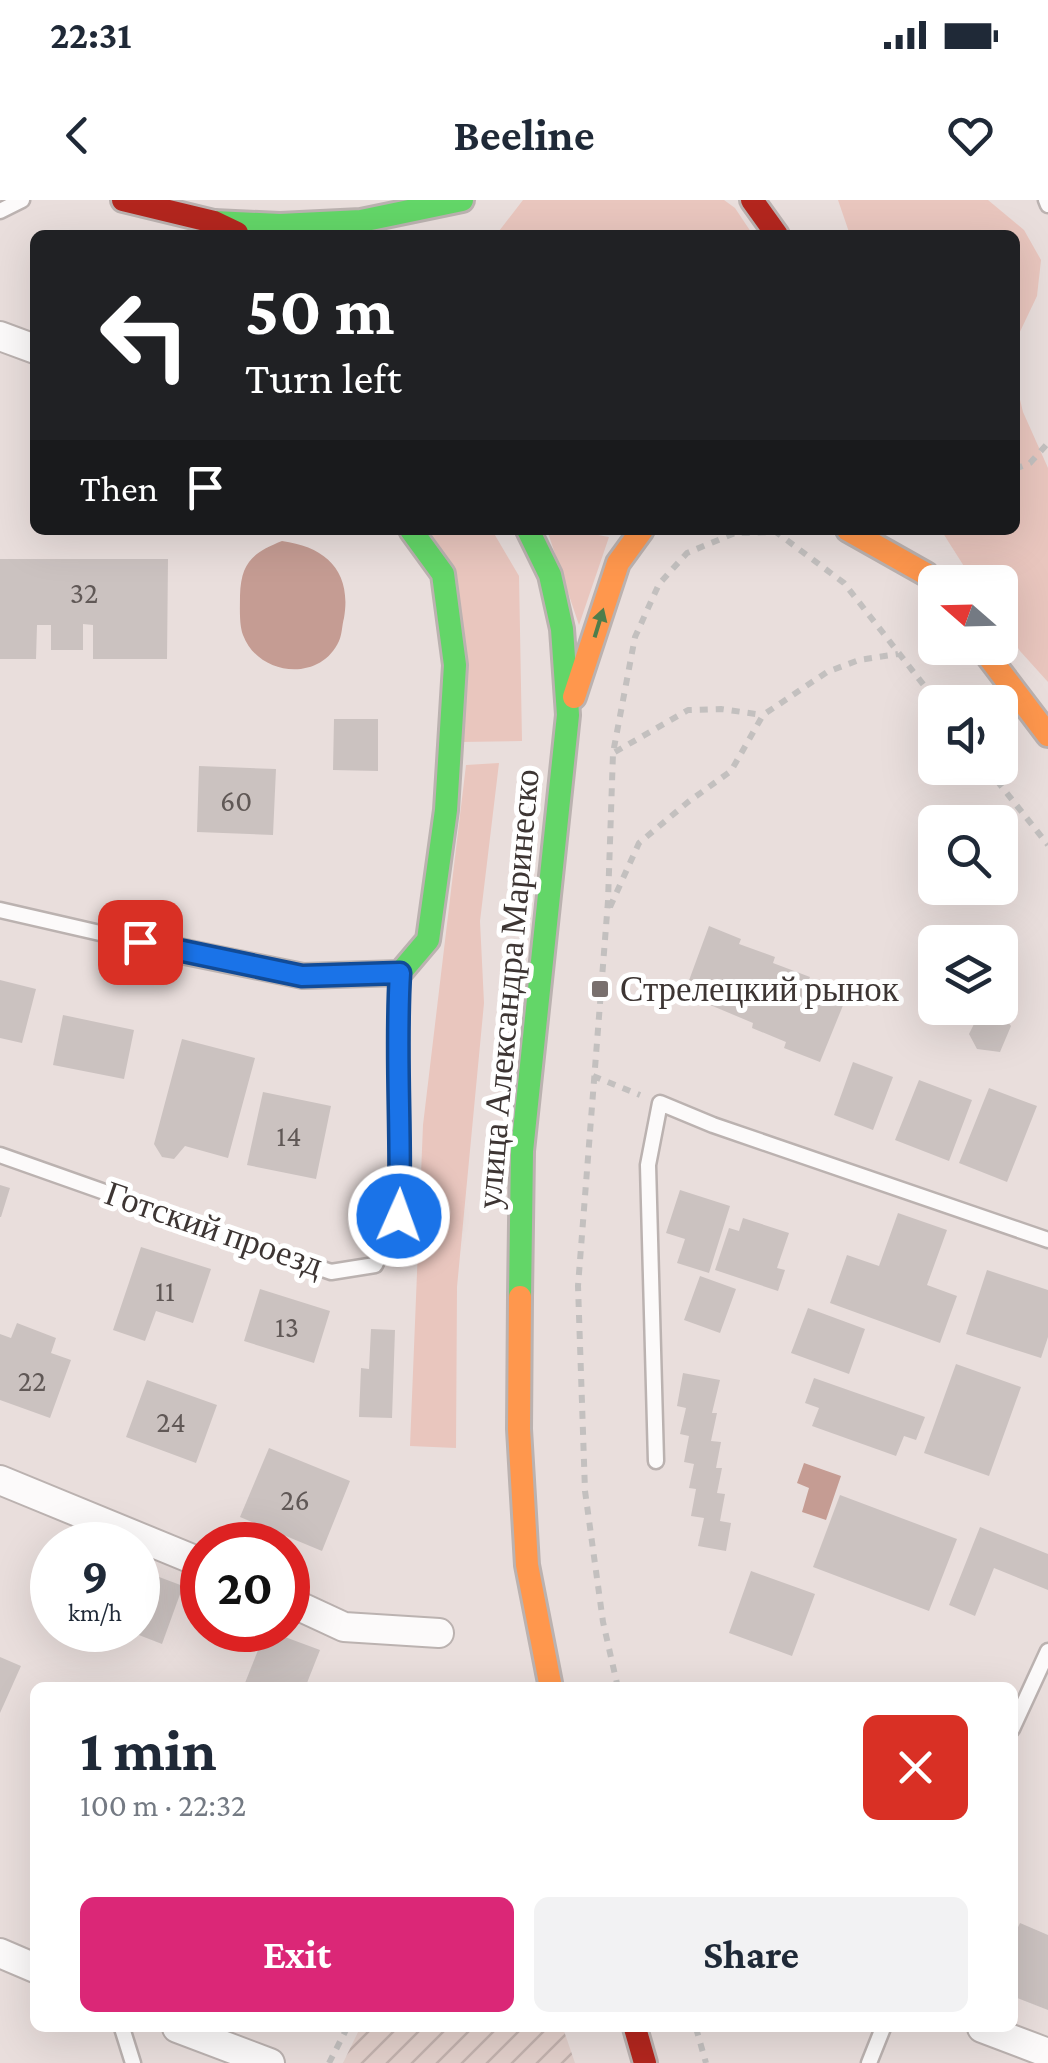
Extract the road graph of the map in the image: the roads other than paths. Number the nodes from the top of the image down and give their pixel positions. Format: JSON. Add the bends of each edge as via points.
{"nodes":[{"id":1,"x":22,"y":200,"type":"edge"},
{"id":2,"x":123,"y":200,"type":"edge"},
{"id":3,"x":462,"y":200,"type":"edge"},
{"id":4,"x":752,"y":200,"type":"edge"},
{"id":5,"x":776,"y":200,"type":"edge"},
{"id":6,"x":0,"y":211,"type":"edge"},
{"id":7,"x":214,"y":222,"type":"junction"},
{"id":8,"x":231,"y":230,"type":"edge"},
{"id":9,"x":776,"y":230,"type":"edge"},
{"id":10,"x":779,"y":230,"type":"edge"},
{"id":11,"x":0,"y":336,"type":"edge"},
{"id":12,"x":30,"y":348,"type":"edge"},
{"id":13,"x":415,"y":535,"type":"edge"},
{"id":14,"x":530,"y":535,"type":"edge"},
{"id":15,"x":638,"y":535,"type":"edge"},
{"id":16,"x":856,"y":535,"type":"edge"},
{"id":17,"x":914,"y":545,"type":"dead end"},
{"id":18,"x":924,"y":565,"type":"edge"},
{"id":19,"x":918,"y":572,"type":"edge"},
{"id":20,"x":995,"y":665,"type":"edge"},
{"id":21,"x":568,"y":716,"type":"junction"},
{"id":22,"x":1048,"y":735,"type":"edge"},
{"id":23,"x":0,"y":910,"type":"edge"},
{"id":24,"x":175,"y":950,"type":"joint"},
{"id":25,"x":400,"y":973,"type":"junction"},
{"id":26,"x":0,"y":1154,"type":"edge"},
{"id":27,"x":1048,"y":1240,"type":"edge"},
{"id":28,"x":656,"y":1461,"type":"dead end"},
{"id":29,"x":0,"y":1480,"type":"edge"},
{"id":30,"x":180,"y":1554,"type":"edge"},
{"id":31,"x":310,"y":1611,"type":"edge"},
{"id":32,"x":439,"y":1632,"type":"dead end"},
{"id":33,"x":1048,"y":1651,"type":"edge"},
{"id":34,"x":550,"y":1682,"type":"edge"},
{"id":35,"x":1018,"y":1716,"type":"edge"},
{"id":36,"x":0,"y":1953,"type":"edge"},
{"id":37,"x":30,"y":1966,"type":"edge"},
{"id":38,"x":123,"y":2032,"type":"edge"},
{"id":39,"x":187,"y":2032,"type":"edge"},
{"id":40,"x":636,"y":2032,"type":"edge"},
{"id":41,"x":881,"y":2032,"type":"edge"},
{"id":42,"x":993,"y":2032,"type":"edge"},
{"id":43,"x":1048,"y":2053,"type":"edge"},
{"id":44,"x":132,"y":2063,"type":"edge"},
{"id":45,"x":270,"y":2063,"type":"edge"},
{"id":46,"x":644,"y":2063,"type":"edge"},
{"id":47,"x":869,"y":2063,"type":"edge"}],
"edges":[{"from":1,"to":6,"type":"lane"},
{"from":2,"to":7,"type":"main road"},
{"from":3,"to":7,"type":"main road","via":[[361,221]]},
{"from":4,"to":9,"type":"main road"},
{"from":5,"to":10,"type":"main road"},
{"from":7,"to":8,"type":"main road"},
{"from":11,"to":12,"type":"street"},
{"from":13,"to":25,"type":"main road","via":[[443,574],[455,665],[446,810],[428,940]]},
{"from":14,"to":21,"type":"main road","name":"улица Александра Маринеско","via":[[550,575],[562,630]]},
{"from":21,"to":15,"type":"main road","name":"улица Александра Маринеско","one_way":true,"via":[[618,563]]},
{"from":16,"to":19,"type":"main road"},
{"from":17,"to":18,"type":"main road"},
{"from":20,"to":22,"type":"main road"},
{"from":21,"to":34,"type":"main road","name":"улица Александра Маринеско","via":[[522,1150],[519,1430],[528,1564]]},
{"from":23,"to":24,"type":"lane"},
{"from":24,"to":25,"type":"main road","via":[[302,976]]},
{"from":25,"to":26,"type":"lane","name":"Готский проезд","via":[[399,1216],[376,1264],[330,1272]]},
{"from":27,"to":28,"type":"lane","via":[[660,1103],[648,1164]]},
{"from":29,"to":30,"type":"street"},
{"from":31,"to":32,"type":"street","via":[[344,1627]]},
{"from":33,"to":35,"type":"lane"},
{"from":36,"to":37,"type":"street"},
{"from":38,"to":44,"type":"lane"},
{"from":39,"to":45,"type":"street"},
{"from":40,"to":46,"type":"main road"},
{"from":41,"to":47,"type":"lane"},
{"from":42,"to":43,"type":"street"}]}
